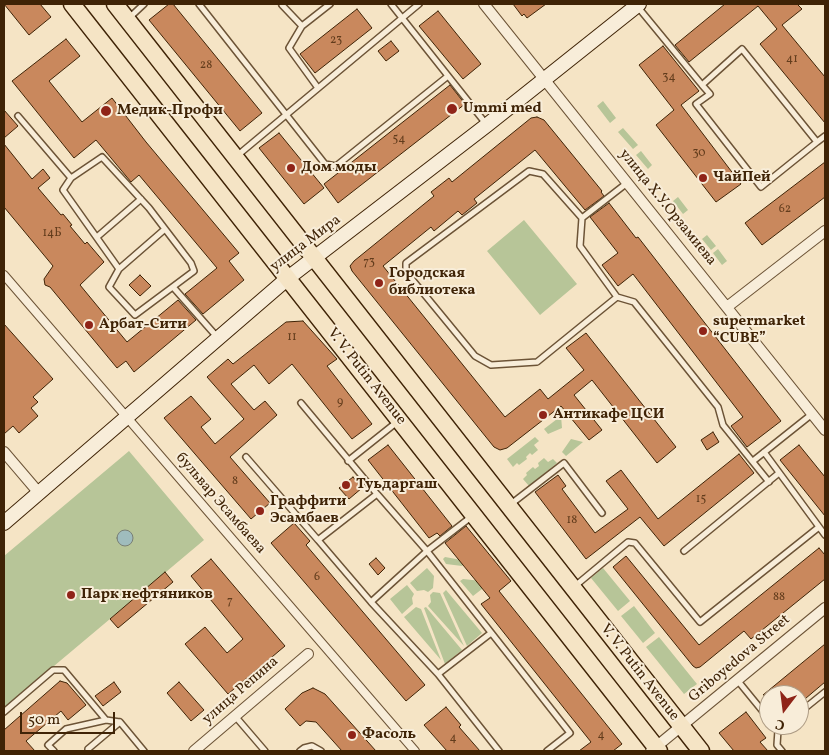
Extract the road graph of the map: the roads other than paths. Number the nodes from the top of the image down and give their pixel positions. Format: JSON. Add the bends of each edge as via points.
{"nodes":[{"id":1,"x":72,"y":4,"type":"edge"},
{"id":2,"x":115,"y":4,"type":"edge"},
{"id":3,"x":144,"y":4,"type":"edge"},
{"id":4,"x":199,"y":4,"type":"edge"},
{"id":5,"x":330,"y":4,"type":"edge"},
{"id":6,"x":391,"y":4,"type":"edge"},
{"id":7,"x":419,"y":4,"type":"edge"},
{"id":8,"x":484,"y":4,"type":"edge"},
{"id":9,"x":282,"y":5,"type":"edge"},
{"id":10,"x":638,"y":5,"type":"edge"},
{"id":11,"x":403,"y":18,"type":"junction"},
{"id":12,"x":127,"y":19,"type":"junction"},
{"id":13,"x":302,"y":26,"type":"junction"},
{"id":14,"x":448,"y":76,"type":"junction"},
{"id":15,"x":545,"y":79,"type":"junction"},
{"id":16,"x":702,"y":85,"type":"junction"},
{"id":17,"x":318,"y":88,"type":"junction"},
{"id":18,"x":286,"y":115,"type":"junction"},
{"id":19,"x":18,"y":116,"type":"dead end"},
{"id":20,"x":487,"y":125,"type":"junction"},
{"id":21,"x":825,"y":136,"type":"edge"},
{"id":22,"x":817,"y":142,"type":"junction"},
{"id":23,"x":236,"y":157,"type":"junction"},
{"id":24,"x":71,"y":178,"type":"junction"},
{"id":25,"x":627,"y":182,"type":"junction"},
{"id":26,"x":141,"y":199,"type":"junction"},
{"id":27,"x":582,"y":218,"type":"junction"},
{"id":28,"x":165,"y":230,"type":"junction"},
{"id":29,"x":825,"y":231,"type":"edge"},
{"id":30,"x":97,"y":237,"type":"junction"},
{"id":31,"x":315,"y":258,"type":"junction"},
{"id":32,"x":119,"y":269,"type":"junction"},
{"id":33,"x":4,"y":275,"type":"edge"},
{"id":34,"x":288,"y":278,"type":"junction"},
{"id":35,"x":172,"y":287,"type":"junction"},
{"id":36,"x":617,"y":297,"type":"junction"},
{"id":37,"x":726,"y":307,"type":"junction"},
{"id":38,"x":218,"y":338,"type":"junction"},
{"id":39,"x":300,"y":403,"type":"dead end"},
{"id":40,"x":812,"y":414,"type":"junction"},
{"id":41,"x":127,"y":417,"type":"junction"},
{"id":42,"x":400,"y":420,"type":"junction"},
{"id":43,"x":825,"y":430,"type":"edge"},
{"id":44,"x":4,"y":452,"type":"edge"},
{"id":45,"x":764,"y":452,"type":"junction"},
{"id":46,"x":246,"y":457,"type":"dead end"},
{"id":47,"x":348,"y":461,"type":"junction"},
{"id":48,"x":753,"y":461,"type":"junction"},
{"id":49,"x":779,"y":473,"type":"junction"},
{"id":50,"x":769,"y":482,"type":"junction"},
{"id":51,"x":39,"y":493,"type":"junction"},
{"id":52,"x":377,"y":494,"type":"junction"},
{"id":53,"x":508,"y":506,"type":"junction"},
{"id":54,"x":602,"y":513,"type":"dead end"},
{"id":55,"x":474,"y":515,"type":"junction"},
{"id":56,"x":4,"y":523,"type":"edge"},
{"id":57,"x":819,"y":527,"type":"junction"},
{"id":58,"x":825,"y":535,"type":"edge"},
{"id":59,"x":318,"y":540,"type":"junction"},
{"id":60,"x":427,"y":551,"type":"junction"},
{"id":61,"x":684,"y":551,"type":"dead end"},
{"id":62,"x":572,"y":588,"type":"junction"},
{"id":63,"x":371,"y":602,"type":"junction"},
{"id":64,"x":825,"y":608,"type":"edge"},
{"id":65,"x":491,"y":633,"type":"junction"},
{"id":66,"x":308,"y":654,"type":"dead end"},
{"id":67,"x":438,"y":674,"type":"junction"},
{"id":68,"x":738,"y":681,"type":"junction"},
{"id":69,"x":825,"y":692,"type":"edge"},
{"id":70,"x":809,"y":705,"type":"edge"},
{"id":71,"x":759,"y":707,"type":"edge"},
{"id":72,"x":4,"y":712,"type":"edge"},
{"id":73,"x":235,"y":716,"type":"junction"},
{"id":74,"x":106,"y":720,"type":"junction"},
{"id":75,"x":120,"y":722,"type":"junction"},
{"id":76,"x":682,"y":727,"type":"junction"},
{"id":77,"x":776,"y":735,"type":"edge"},
{"id":78,"x":655,"y":750,"type":"edge"},
{"id":79,"x":54,"y":751,"type":"edge"},
{"id":80,"x":88,"y":751,"type":"edge"},
{"id":81,"x":144,"y":751,"type":"edge"},
{"id":82,"x":194,"y":751,"type":"edge"},
{"id":83,"x":265,"y":751,"type":"edge"},
{"id":84,"x":300,"y":751,"type":"edge"},
{"id":85,"x":320,"y":751,"type":"edge"},
{"id":86,"x":415,"y":751,"type":"edge"},
{"id":87,"x":498,"y":751,"type":"edge"},
{"id":88,"x":547,"y":751,"type":"edge"},
{"id":89,"x":700,"y":751,"type":"edge"},
{"id":90,"x":782,"y":751,"type":"edge"}],
"edges":[{"from":1,"to":34,"type":"main road","name":"V. V. Putin Avenue"},
{"from":2,"to":12,"type":"main road","name":"V. V. Putin Avenue"},
{"from":3,"to":12,"type":"lane"},
{"from":4,"to":18,"type":"lane"},
{"from":5,"to":13,"type":"lane"},
{"from":6,"to":11,"type":"lane"},
{"from":7,"to":11,"type":"lane"},
{"from":8,"to":15,"type":"street","name":"улица Х.У.Орзамиева"},
{"from":9,"to":13,"type":"lane"},
{"from":10,"to":15,"type":"main road","name":"улица Мира"},
{"from":10,"to":16,"type":"lane"},
{"from":11,"to":14,"type":"lane"},
{"from":11,"to":17,"type":"lane"},
{"from":12,"to":23,"type":"main road","name":"V. V. Putin Avenue"},
{"from":13,"to":17,"type":"lane","via":[[289,48]]},
{"from":14,"to":18,"type":"lane","via":[[336,166],[325,164]]},
{"from":14,"to":20,"type":"lane"},
{"from":15,"to":20,"type":"main road","name":"улица Мира"},
{"from":15,"to":25,"type":"street","name":"улица Х.У.Орзамиева"},
{"from":16,"to":22,"type":"lane","via":[[742,48]]},
{"from":16,"to":22,"type":"lane","via":[[710,94],[696,104],[761,187]]},
{"from":17,"to":18,"type":"lane"},
{"from":18,"to":23,"type":"lane"},
{"from":19,"to":24,"type":"lane"},
{"from":20,"to":31,"type":"main road","name":"улица Мира"},
{"from":21,"to":22,"type":"lane"},
{"from":23,"to":31,"type":"main road","name":"V. V. Putin Avenue"},
{"from":24,"to":26,"type":"lane","via":[[102,157]]},
{"from":24,"to":30,"type":"lane","via":[[63,190]]},
{"from":25,"to":27,"type":"lane"},
{"from":25,"to":37,"type":"street","name":"улица Х.У.Орзамиева"},
{"from":26,"to":28,"type":"lane"},
{"from":26,"to":30,"type":"lane"},
{"from":27,"to":36,"type":"lane","via":[[580,246]]},
{"from":27,"to":36,"type":"lane","via":[[543,174],[530,171],[406,263],[406,272],[475,356],[491,365],[537,362]]},
{"from":28,"to":32,"type":"lane"},
{"from":28,"to":35,"type":"lane","via":[[194,271]]},
{"from":29,"to":37,"type":"street"},
{"from":30,"to":32,"type":"lane"},
{"from":31,"to":34,"type":"main road","name":"улица Мира"},
{"from":31,"to":53,"type":"main road","name":"V. V. Putin Avenue"},
{"from":32,"to":35,"type":"lane","via":[[109,287],[135,315]]},
{"from":33,"to":41,"type":"street","name":"бульвар Эсамбаева"},
{"from":34,"to":38,"type":"main road","name":"улица Мира"},
{"from":34,"to":42,"type":"main road","name":"V. V. Putin Avenue"},
{"from":35,"to":38,"type":"lane"},
{"from":36,"to":48,"type":"lane","via":[[634,302],[718,408],[723,425]]},
{"from":37,"to":40,"type":"street","name":"улица Х.У.Орзамиева"},
{"from":38,"to":41,"type":"main road","name":"улица Мира"},
{"from":39,"to":47,"type":"lane"},
{"from":40,"to":43,"type":"street","name":"улица Х.У.Орзамиева"},
{"from":40,"to":45,"type":"lane"},
{"from":41,"to":51,"type":"main road","name":"улица Мира"},
{"from":41,"to":86,"type":"street","name":"бульвар Эсамбаева"},
{"from":42,"to":47,"type":"lane"},
{"from":42,"to":55,"type":"main road","name":"V. V. Putin Avenue"},
{"from":44,"to":51,"type":"street"},
{"from":45,"to":48,"type":"lane"},
{"from":45,"to":49,"type":"lane"},
{"from":46,"to":59,"type":"lane"},
{"from":47,"to":52,"type":"lane"},
{"from":48,"to":50,"type":"lane"},
{"from":49,"to":50,"type":"lane"},
{"from":49,"to":57,"type":"lane"},
{"from":50,"to":61,"type":"lane"},
{"from":51,"to":56,"type":"main road","name":"улица Мира"},
{"from":52,"to":59,"type":"lane"},
{"from":52,"to":60,"type":"lane"},
{"from":53,"to":54,"type":"lane","via":[[564,463]]},
{"from":53,"to":62,"type":"main road","name":"V. V. Putin Avenue"},
{"from":55,"to":60,"type":"lane"},
{"from":55,"to":78,"type":"main road","name":"V. V. Putin Avenue"},
{"from":57,"to":58,"type":"lane"},
{"from":57,"to":62,"type":"lane","via":[[700,622],[635,543],[628,542]]},
{"from":59,"to":63,"type":"lane"},
{"from":60,"to":63,"type":"lane"},
{"from":60,"to":65,"type":"lane"},
{"from":62,"to":76,"type":"main road","name":"V. V. Putin Avenue"},
{"from":63,"to":67,"type":"lane"},
{"from":64,"to":68,"type":"street","name":"Griboyedova Street"},
{"from":65,"to":67,"type":"lane"},
{"from":65,"to":88,"type":"lane","via":[[570,733]]},
{"from":66,"to":73,"type":"street","name":"улица Репина"},
{"from":67,"to":87,"type":"lane"},
{"from":68,"to":71,"type":"lane"},
{"from":68,"to":76,"type":"street","name":"Griboyedova Street"},
{"from":69,"to":70,"type":"lane"},
{"from":72,"to":74,"type":"lane","via":[[53,670],[64,670]]},
{"from":73,"to":82,"type":"street","name":"улица Репина"},
{"from":73,"to":83,"type":"lane"},
{"from":74,"to":75,"type":"lane"},
{"from":74,"to":79,"type":"lane","via":[[66,729],[48,745]]},
{"from":75,"to":80,"type":"lane"},
{"from":75,"to":81,"type":"lane"},
{"from":76,"to":78,"type":"street","name":"Griboyedova Street"},
{"from":76,"to":89,"type":"main road","name":"V. V. Putin Avenue"},
{"from":77,"to":90,"type":"lane"},
{"from":84,"to":85,"type":"lane","via":[[312,746]]}]}
